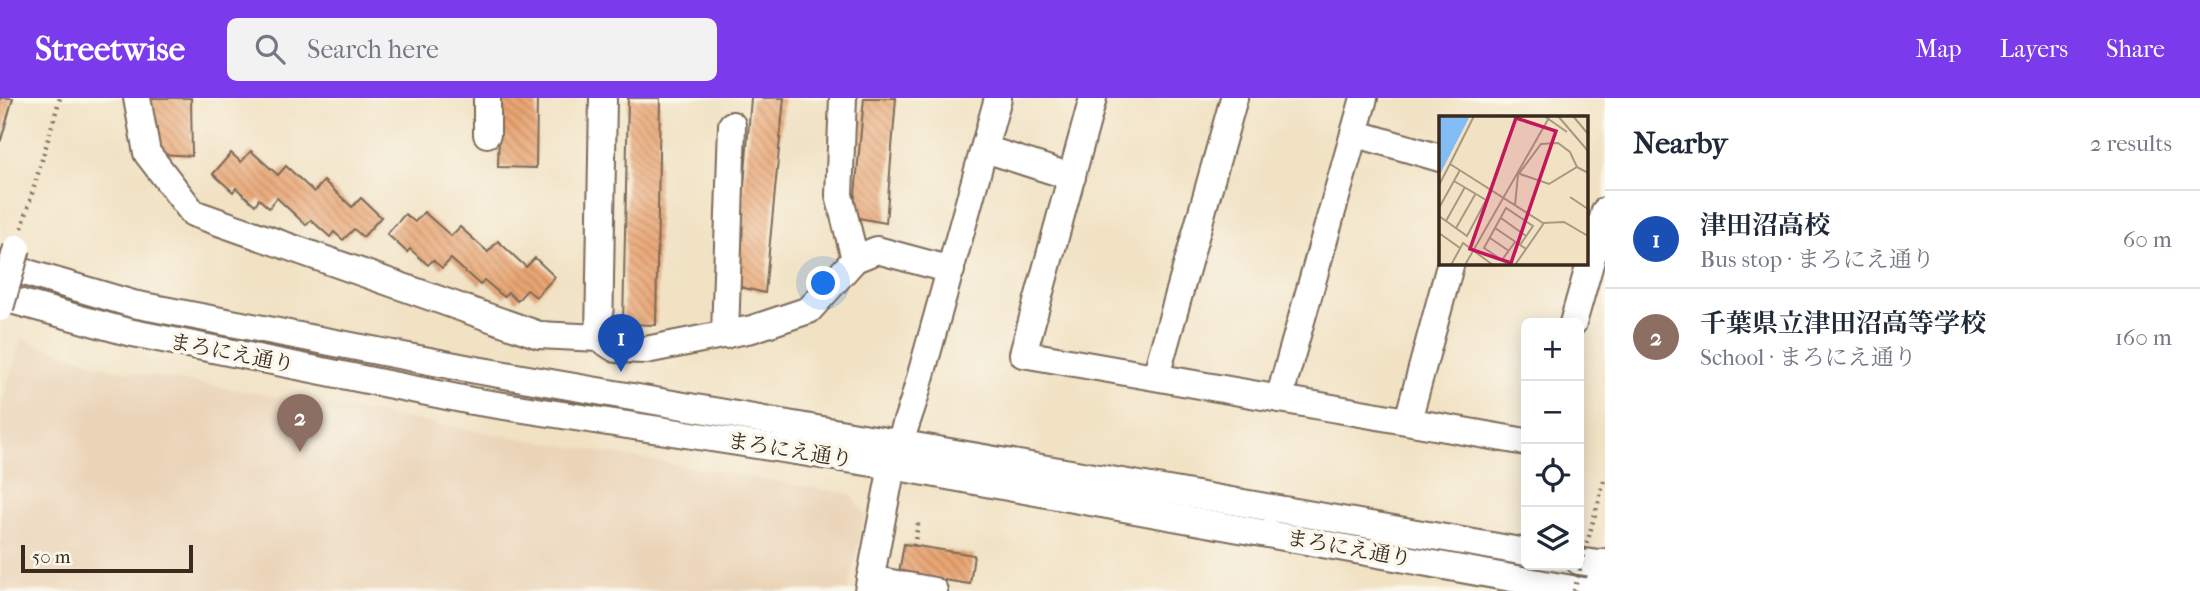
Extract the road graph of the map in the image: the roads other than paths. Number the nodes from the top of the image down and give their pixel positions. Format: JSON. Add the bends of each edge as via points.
{"nodes":[{"id":1,"x":136,"y":98,"type":"edge"},
{"id":2,"x":487,"y":98,"type":"edge"},
{"id":3,"x":603,"y":98,"type":"edge"},
{"id":4,"x":844,"y":98,"type":"edge"},
{"id":5,"x":998,"y":98,"type":"edge"},
{"id":6,"x":1094,"y":98,"type":"edge"},
{"id":7,"x":1234,"y":98,"type":"edge"},
{"id":8,"x":1364,"y":98,"type":"edge"},
{"id":9,"x":732,"y":125,"type":"dead end"},
{"id":10,"x":1354,"y":133,"type":"junction"},
{"id":11,"x":487,"y":134,"type":"dead end"},
{"id":12,"x":985,"y":149,"type":"junction"},
{"id":13,"x":1439,"y":158,"type":"edge"},
{"id":14,"x":1072,"y":177,"type":"junction"},
{"id":15,"x":1588,"y":198,"type":"edge"},
{"id":16,"x":1605,"y":203,"type":"edge"},
{"id":17,"x":1605,"y":211,"type":"edge"},
{"id":18,"x":8,"y":257,"type":"edge"},
{"id":19,"x":855,"y":259,"type":"junction"},
{"id":20,"x":1450,"y":264,"type":"edge"},
{"id":21,"x":951,"y":270,"type":"junction"},
{"id":22,"x":0,"y":297,"type":"edge"},
{"id":23,"x":0,"y":308,"type":"edge"},
{"id":24,"x":1574,"y":318,"type":"edge"},
{"id":25,"x":725,"y":335,"type":"junction"},
{"id":26,"x":599,"y":338,"type":"junction"},
{"id":27,"x":1156,"y":376,"type":"junction"},
{"id":28,"x":1279,"y":399,"type":"junction"},
{"id":29,"x":1408,"y":421,"type":"junction"},
{"id":30,"x":1521,"y":441,"type":"edge"},
{"id":31,"x":896,"y":454,"type":"junction"},
{"id":32,"x":1521,"y":551,"type":"edge"},
{"id":33,"x":1598,"y":563,"type":"edge"},
{"id":34,"x":869,"y":585,"type":"edge"},
{"id":35,"x":934,"y":591,"type":"edge"},
{"id":36,"x":1583,"y":591,"type":"edge"},
{"id":37,"x":1597,"y":591,"type":"edge"}],
"edges":[{"from":1,"to":26,"type":"street","via":[[147,153],[193,213],[539,335]]},
{"from":2,"to":11,"type":"street"},
{"from":3,"to":26,"type":"street"},
{"from":4,"to":19,"type":"street","via":[[839,195]]},
{"from":5,"to":12,"type":"street"},
{"from":6,"to":14,"type":"street"},
{"from":7,"to":27,"type":"street"},
{"from":8,"to":10,"type":"street"},
{"from":9,"to":25,"type":"street"},
{"from":10,"to":13,"type":"street"},
{"from":10,"to":28,"type":"street"},
{"from":12,"to":14,"type":"street"},
{"from":12,"to":21,"type":"street"},
{"from":14,"to":27,"type":"street","via":[[1023,354]]},
{"from":15,"to":16,"type":"street"},
{"from":17,"to":24,"type":"street"},
{"from":18,"to":23,"type":"street","bridge":true},
{"from":18,"to":31,"type":"street","name":"まろにえ通り","via":[[133,304]]},
{"from":19,"to":21,"type":"street","via":[[877,250]]},
{"from":19,"to":25,"type":"street","via":[[809,310]]},
{"from":20,"to":29,"type":"street"},
{"from":21,"to":31,"type":"street"},
{"from":22,"to":31,"type":"street","name":"まろにえ通り","via":[[128,332],[472,401]]},
{"from":25,"to":26,"type":"street","via":[[646,350],[616,349]]},
{"from":27,"to":28,"type":"street"},
{"from":28,"to":29,"type":"street"},
{"from":29,"to":30,"type":"street"},
{"from":31,"to":32,"type":"street","name":"まろにえ通り"},
{"from":31,"to":34,"type":"street"},
{"from":31,"to":36,"type":"street","name":"まろにえ通り"},
{"from":33,"to":37,"type":"street"},
{"from":34,"to":35,"type":"street"}]}
